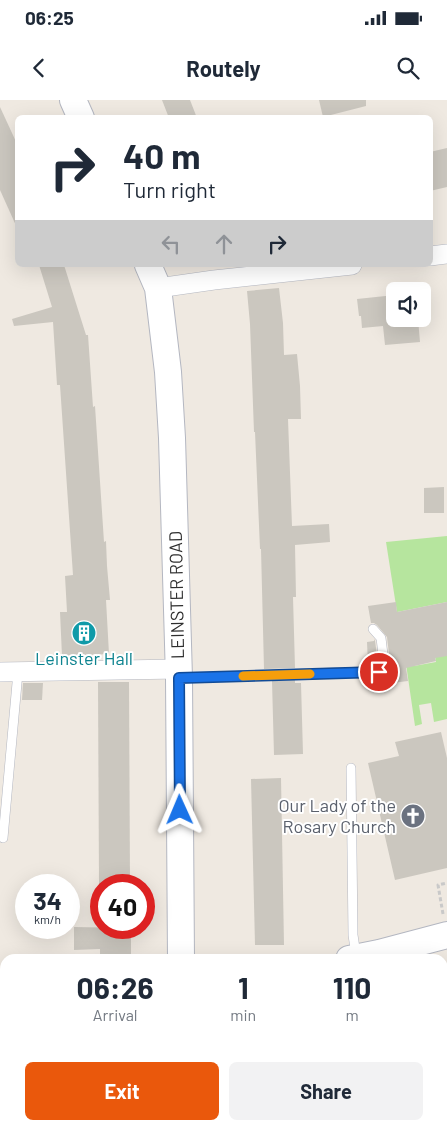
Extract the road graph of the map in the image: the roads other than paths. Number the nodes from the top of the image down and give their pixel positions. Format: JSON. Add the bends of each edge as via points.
{"nodes":[{"id":1,"x":73,"y":100,"type":"edge"},
{"id":2,"x":80,"y":115,"type":"edge"},
{"id":3,"x":447,"y":254,"type":"edge"},
{"id":4,"x":433,"y":256,"type":"edge"},
{"id":5,"x":149,"y":267,"type":"edge"},
{"id":6,"x":334,"y":267,"type":"edge"},
{"id":7,"x":158,"y":288,"type":"junction"},
{"id":8,"x":373,"y":629,"type":"dead end"},
{"id":9,"x":9,"y":672,"type":"edge"},
{"id":10,"x":179,"y":674,"type":"junction"},
{"id":11,"x":351,"y":768,"type":"dead end"},
{"id":12,"x":3,"y":838,"type":"dead end"},
{"id":13,"x":447,"y":935,"type":"edge"},
{"id":14,"x":181,"y":954,"type":"edge"},
{"id":15,"x":357,"y":954,"type":"edge"},
{"id":16,"x":373,"y":954,"type":"edge"}],
"edges":[{"from":1,"to":2,"type":"street"},
{"from":3,"to":4,"type":"street"},
{"from":5,"to":7,"type":"street","name":"LEINSTER ROAD"},
{"from":6,"to":7,"type":"street"},
{"from":7,"to":10,"type":"street","name":"LEINSTER ROAD","via":[[172,438]]},
{"from":8,"to":10,"type":"lane","via":[[382,638],[384,663],[379,672]]},
{"from":9,"to":10,"type":"street"},
{"from":9,"to":12,"type":"lane"},
{"from":10,"to":14,"type":"street","name":"LEINSTER ROAD"},
{"from":11,"to":15,"type":"lane","via":[[354,935]]},
{"from":13,"to":16,"type":"street"}]}
